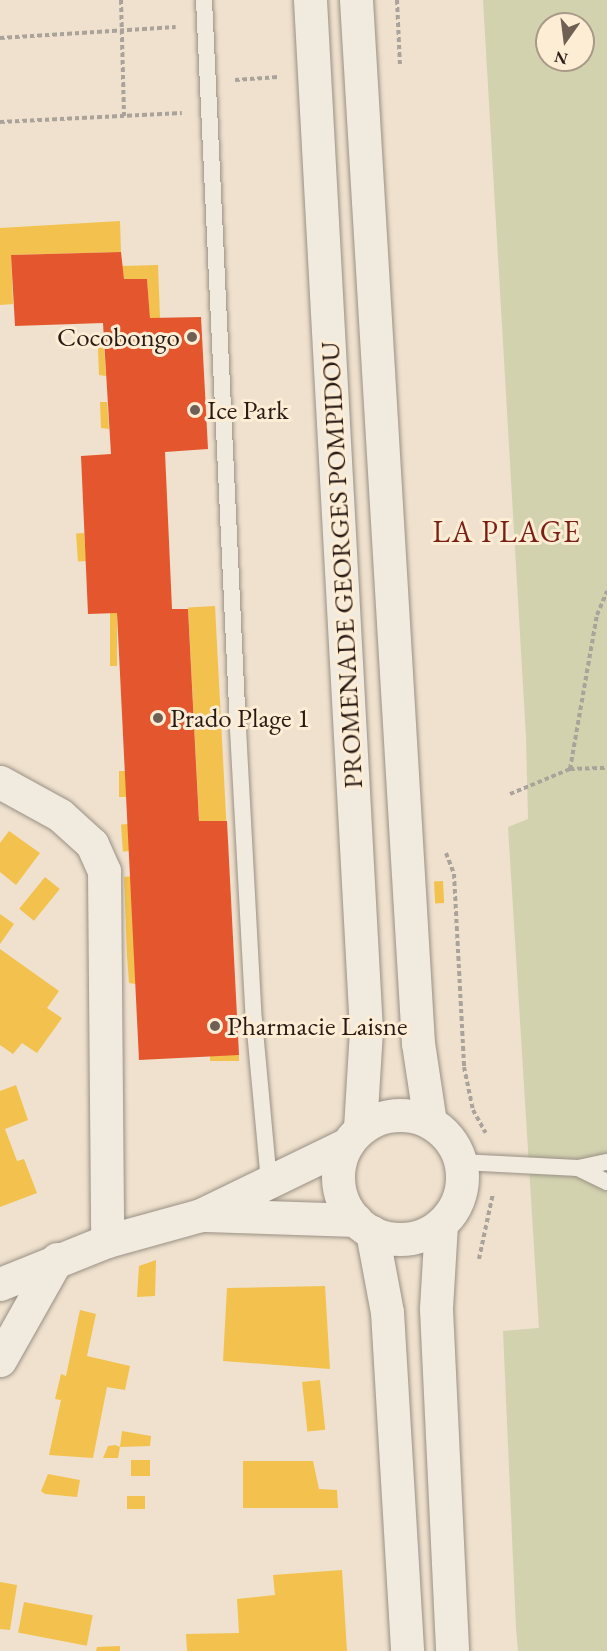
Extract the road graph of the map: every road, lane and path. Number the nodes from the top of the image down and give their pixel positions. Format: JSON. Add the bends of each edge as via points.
{"nodes":[{"id":1,"x":121,"y":0,"type":"edge"},
{"id":2,"x":204,"y":0,"type":"edge"},
{"id":3,"x":310,"y":0,"type":"edge"},
{"id":4,"x":356,"y":0,"type":"edge"},
{"id":5,"x":180,"y":26,"type":"dead end"},
{"id":6,"x":122,"y":28,"type":"junction"},
{"id":7,"x":0,"y":38,"type":"edge"},
{"id":8,"x":282,"y":77,"type":"dead end"},
{"id":9,"x":248,"y":78,"type":"dead end"},
{"id":10,"x":185,"y":112,"type":"dead end"},
{"id":11,"x":124,"y":116,"type":"junction"},
{"id":12,"x":0,"y":122,"type":"edge"},
{"id":13,"x":607,"y":591,"type":"edge"},
{"id":14,"x":607,"y":768,"type":"edge"},
{"id":15,"x":570,"y":769,"type":"junction"},
{"id":16,"x":0,"y":782,"type":"edge"},
{"id":17,"x":510,"y":794,"type":"dead end"},
{"id":18,"x":430,"y":1122,"type":"junction"},
{"id":19,"x":353,"y":1136,"type":"junction"},
{"id":20,"x":461,"y":1162,"type":"junction"},
{"id":21,"x":607,"y":1162,"type":"edge"},
{"id":22,"x":578,"y":1168,"type":"junction"},
{"id":23,"x":269,"y":1182,"type":"junction"},
{"id":24,"x":607,"y":1182,"type":"edge"},
{"id":25,"x":201,"y":1215,"type":"junction"},
{"id":26,"x":441,"y":1224,"type":"junction"},
{"id":27,"x":364,"y":1226,"type":"junction"},
{"id":28,"x":107,"y":1241,"type":"junction"},
{"id":29,"x":57,"y":1259,"type":"junction"},
{"id":30,"x":0,"y":1284,"type":"edge"},
{"id":31,"x":0,"y":1359,"type":"edge"},
{"id":32,"x":407,"y":1651,"type":"edge"},
{"id":33,"x":452,"y":1651,"type":"edge"}],
"edges":[{"from":1,"to":6,"type":"path"},
{"from":2,"to":23,"type":"lane","via":[[238,741],[254,1020]]},
{"from":3,"to":19,"type":"main road","name":"PROMENADE GEORGES POMPIDOU","via":[[366,1030]]},
{"from":4,"to":18,"type":"main road","name":"PROMENADE GEORGES POMPIDOU","via":[[418,1043]]},
{"from":5,"to":6,"type":"path"},
{"from":6,"to":7,"type":"path"},
{"from":6,"to":11,"type":"path"},
{"from":8,"to":9,"type":"path"},
{"from":10,"to":11,"type":"path"},
{"from":11,"to":12,"type":"path"},
{"from":13,"to":15,"type":"path","via":[[597,615]]},
{"from":14,"to":15,"type":"path"},
{"from":15,"to":17,"type":"path"},
{"from":16,"to":28,"type":"main road","via":[[60,815],[92,844],[104,871]]},
{"from":18,"to":19,"type":"main road","via":[[412,1115],[394,1115]]},
{"from":18,"to":20,"type":"main road","via":[[444,1132]]},
{"from":19,"to":23,"type":"main road"},
{"from":19,"to":27,"type":"main road","name":"PROMENADE GEORGES POMPIDOU","via":[[339,1163],[338,1184],[344,1204]]},
{"from":20,"to":22,"type":"lane"},
{"from":20,"to":26,"type":"main road","via":[[460,1196]]},
{"from":21,"to":22,"type":"lane"},
{"from":22,"to":24,"type":"lane"},
{"from":23,"to":25,"type":"main road"},
{"from":25,"to":27,"type":"main road"},
{"from":25,"to":28,"type":"main road"},
{"from":26,"to":27,"type":"main road","via":[[415,1237],[401,1239]]},
{"from":26,"to":33,"type":"main road","via":[[436,1309]]},
{"from":27,"to":32,"type":"main road","name":"PROMENADE GEORGES POMPIDOU","via":[[387,1312]]},
{"from":28,"to":29,"type":"main road"},
{"from":29,"to":30,"type":"main road"},
{"from":29,"to":31,"type":"main road"}]}
